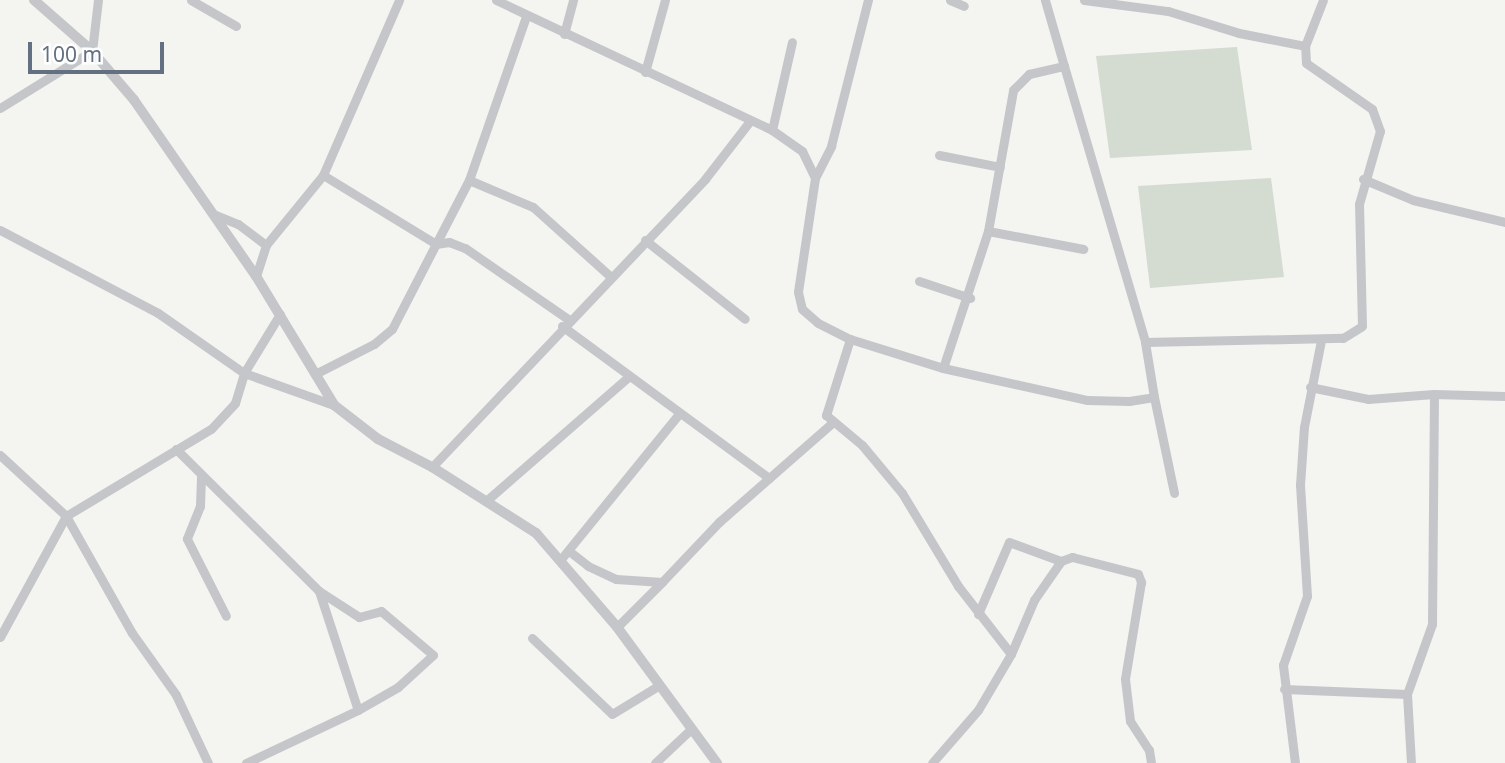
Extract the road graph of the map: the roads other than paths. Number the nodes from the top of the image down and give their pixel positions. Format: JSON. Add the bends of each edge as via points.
{"nodes":[{"id":1,"x":34,"y":0,"type":"edge"},
{"id":2,"x":98,"y":0,"type":"edge"},
{"id":3,"x":191,"y":0,"type":"edge"},
{"id":4,"x":399,"y":0,"type":"edge"},
{"id":5,"x":496,"y":0,"type":"edge"},
{"id":6,"x":573,"y":0,"type":"edge"},
{"id":7,"x":665,"y":0,"type":"edge"},
{"id":8,"x":868,"y":0,"type":"edge"},
{"id":9,"x":950,"y":0,"type":"edge"},
{"id":10,"x":1045,"y":0,"type":"edge"},
{"id":11,"x":1084,"y":0,"type":"edge"},
{"id":12,"x":1323,"y":0,"type":"edge"},
{"id":13,"x":964,"y":6,"type":"dead end"},
{"id":14,"x":526,"y":16,"type":"junction"},
{"id":15,"x":236,"y":26,"type":"dead end"},
{"id":16,"x":564,"y":34,"type":"junction"},
{"id":17,"x":792,"y":43,"type":"dead end"},
{"id":18,"x":1305,"y":46,"type":"junction"},
{"id":19,"x":92,"y":51,"type":"junction"},
{"id":20,"x":1064,"y":66,"type":"junction"},
{"id":21,"x":645,"y":72,"type":"junction"},
{"id":22,"x":0,"y":108,"type":"edge"},
{"id":23,"x":750,"y":121,"type":"junction"},
{"id":24,"x":772,"y":130,"type":"junction"},
{"id":25,"x":939,"y":155,"type":"dead end"},
{"id":26,"x":1000,"y":167,"type":"junction"},
{"id":27,"x":323,"y":174,"type":"junction"},
{"id":28,"x":815,"y":178,"type":"junction"},
{"id":29,"x":1363,"y":178,"type":"junction"},
{"id":30,"x":469,"y":180,"type":"junction"},
{"id":31,"x":213,"y":214,"type":"junction"},
{"id":32,"x":1505,"y":222,"type":"edge"},
{"id":33,"x":0,"y":230,"type":"edge"},
{"id":34,"x":988,"y":232,"type":"junction"},
{"id":35,"x":645,"y":240,"type":"junction"},
{"id":36,"x":436,"y":244,"type":"junction"},
{"id":37,"x":266,"y":245,"type":"junction"},
{"id":38,"x":1083,"y":249,"type":"dead end"},
{"id":39,"x":256,"y":276,"type":"junction"},
{"id":40,"x":610,"y":276,"type":"junction"},
{"id":41,"x":919,"y":281,"type":"dead end"},
{"id":42,"x":970,"y":298,"type":"junction"},
{"id":43,"x":280,"y":314,"type":"junction"},
{"id":44,"x":745,"y":319,"type":"dead end"},
{"id":45,"x":565,"y":322,"type":"junction"},
{"id":46,"x":850,"y":339,"type":"junction"},
{"id":47,"x":1321,"y":340,"type":"junction"},
{"id":48,"x":1145,"y":342,"type":"junction"},
{"id":49,"x":943,"y":368,"type":"junction"},
{"id":50,"x":243,"y":373,"type":"junction"},
{"id":51,"x":315,"y":374,"type":"junction"},
{"id":52,"x":627,"y":378,"type":"junction"},
{"id":53,"x":1310,"y":387,"type":"junction"},
{"id":54,"x":1434,"y":394,"type":"junction"},
{"id":55,"x":1505,"y":396,"type":"edge"},
{"id":56,"x":1154,"y":397,"type":"junction"},
{"id":57,"x":334,"y":405,"type":"junction"},
{"id":58,"x":679,"y":414,"type":"junction"},
{"id":59,"x":832,"y":423,"type":"junction"},
{"id":60,"x":176,"y":449,"type":"junction"},
{"id":61,"x":0,"y":455,"type":"edge"},
{"id":62,"x":432,"y":467,"type":"junction"},
{"id":63,"x":201,"y":477,"type":"junction"},
{"id":64,"x":769,"y":478,"type":"junction"},
{"id":65,"x":1174,"y":493,"type":"dead end"},
{"id":66,"x":486,"y":501,"type":"junction"},
{"id":67,"x":66,"y":516,"type":"junction"},
{"id":68,"x":565,"y":555,"type":"junction"},
{"id":69,"x":1061,"y":562,"type":"junction"},
{"id":70,"x":662,"y":582,"type":"junction"},
{"id":71,"x":319,"y":591,"type":"junction"},
{"id":72,"x":978,"y":614,"type":"junction"},
{"id":73,"x":226,"y":616,"type":"dead end"},
{"id":74,"x":617,"y":627,"type":"junction"},
{"id":75,"x":0,"y":637,"type":"edge"},
{"id":76,"x":532,"y":638,"type":"dead end"},
{"id":77,"x":1011,"y":654,"type":"junction"},
{"id":78,"x":658,"y":685,"type":"junction"},
{"id":79,"x":1284,"y":689,"type":"junction"},
{"id":80,"x":1407,"y":694,"type":"junction"},
{"id":81,"x":358,"y":710,"type":"junction"},
{"id":82,"x":691,"y":729,"type":"junction"},
{"id":83,"x":208,"y":763,"type":"edge"},
{"id":84,"x":246,"y":763,"type":"edge"},
{"id":85,"x":655,"y":763,"type":"edge"},
{"id":86,"x":717,"y":763,"type":"edge"},
{"id":87,"x":932,"y":763,"type":"edge"},
{"id":88,"x":1151,"y":763,"type":"edge"},
{"id":89,"x":1295,"y":763,"type":"edge"},
{"id":90,"x":1412,"y":763,"type":"edge"}],
"edges":[{"from":1,"to":19,"type":"street"},
{"from":2,"to":19,"type":"street"},
{"from":3,"to":15,"type":"street"},
{"from":4,"to":27,"type":"street"},
{"from":5,"to":14,"type":"street"},
{"from":6,"to":16,"type":"street"},
{"from":7,"to":21,"type":"street"},
{"from":8,"to":28,"type":"street","via":[[831,146]]},
{"from":9,"to":13,"type":"street"},
{"from":10,"to":20,"type":"street"},
{"from":11,"to":18,"type":"street","via":[[1168,11],[1239,33]]},
{"from":12,"to":18,"type":"street"},
{"from":14,"to":16,"type":"street"},
{"from":14,"to":30,"type":"street"},
{"from":16,"to":21,"type":"street"},
{"from":17,"to":24,"type":"street"},
{"from":18,"to":29,"type":"street","via":[[1306,63],[1373,109],[1378,119],[1380,131]]},
{"from":19,"to":22,"type":"street"},
{"from":19,"to":31,"type":"street","via":[[134,100]]},
{"from":20,"to":26,"type":"street","via":[[1029,74],[1013,90]]},
{"from":20,"to":48,"type":"street"},
{"from":21,"to":23,"type":"street"},
{"from":23,"to":24,"type":"street"},
{"from":23,"to":35,"type":"street","via":[[705,178]]},
{"from":24,"to":28,"type":"street","via":[[807,156]]},
{"from":25,"to":26,"type":"street"},
{"from":26,"to":34,"type":"street"},
{"from":27,"to":36,"type":"street"},
{"from":27,"to":37,"type":"street"},
{"from":28,"to":46,"type":"street","via":[[799,302],[808,317]]},
{"from":29,"to":32,"type":"street","via":[[1413,200]]},
{"from":29,"to":47,"type":"street","via":[[1357,238],[1362,326],[1354,335]]},
{"from":30,"to":36,"type":"street"},
{"from":30,"to":40,"type":"street","via":[[533,207]]},
{"from":31,"to":37,"type":"street","via":[[246,229]]},
{"from":31,"to":39,"type":"street"},
{"from":33,"to":50,"type":"street","via":[[158,313]]},
{"from":34,"to":38,"type":"street"},
{"from":34,"to":42,"type":"street"},
{"from":35,"to":40,"type":"street"},
{"from":35,"to":44,"type":"street"},
{"from":36,"to":45,"type":"street","via":[[449,242],[465,248]]},
{"from":36,"to":51,"type":"street","via":[[390,332]]},
{"from":37,"to":39,"type":"street"},
{"from":39,"to":43,"type":"street"},
{"from":40,"to":45,"type":"street"},
{"from":41,"to":42,"type":"street"},
{"from":42,"to":49,"type":"street"},
{"from":43,"to":50,"type":"street"},
{"from":43,"to":51,"type":"street"},
{"from":45,"to":52,"type":"street"},
{"from":45,"to":62,"type":"street"},
{"from":46,"to":49,"type":"street"},
{"from":46,"to":59,"type":"street","via":[[824,411]]},
{"from":47,"to":48,"type":"street"},
{"from":47,"to":53,"type":"street"},
{"from":48,"to":56,"type":"street"},
{"from":49,"to":56,"type":"street","via":[[1087,400]]},
{"from":50,"to":57,"type":"street"},
{"from":50,"to":60,"type":"street","via":[[238,397],[223,418]]},
{"from":51,"to":57,"type":"street"},
{"from":52,"to":58,"type":"street"},
{"from":52,"to":66,"type":"street"},
{"from":53,"to":54,"type":"street","via":[[1368,399]]},
{"from":53,"to":79,"type":"street","via":[[1300,485],[1307,596],[1283,665]]},
{"from":54,"to":55,"type":"street"},
{"from":54,"to":80,"type":"street","via":[[1432,624]]},
{"from":56,"to":65,"type":"street"},
{"from":57,"to":62,"type":"street","via":[[378,439]]},
{"from":58,"to":64,"type":"street","via":[[736,450]]},
{"from":58,"to":68,"type":"street"},
{"from":59,"to":64,"type":"street"},
{"from":59,"to":72,"type":"street","via":[[862,445],[902,494]]},
{"from":60,"to":63,"type":"street"},
{"from":60,"to":67,"type":"street"},
{"from":61,"to":67,"type":"street"},
{"from":62,"to":66,"type":"street"},
{"from":63,"to":71,"type":"street"},
{"from":63,"to":73,"type":"street","via":[[200,506],[187,539]]},
{"from":64,"to":70,"type":"street"},
{"from":66,"to":68,"type":"street"},
{"from":67,"to":75,"type":"street"},
{"from":67,"to":83,"type":"street","via":[[132,633],[176,695]]},
{"from":68,"to":70,"type":"street","via":[[616,579]]},
{"from":68,"to":74,"type":"street"},
{"from":69,"to":72,"type":"street","via":[[1009,542]]},
{"from":69,"to":77,"type":"street","via":[[1034,600]]},
{"from":69,"to":88,"type":"street","via":[[1072,557],[1140,577],[1125,679],[1130,721],[1149,750]]},
{"from":70,"to":74,"type":"street"},
{"from":71,"to":81,"type":"street"},
{"from":71,"to":81,"type":"street","via":[[359,617],[381,611],[433,655],[398,687]]},
{"from":72,"to":77,"type":"street"},
{"from":74,"to":78,"type":"street"},
{"from":76,"to":78,"type":"street","via":[[612,714]]},
{"from":77,"to":87,"type":"street","via":[[978,710]]},
{"from":78,"to":82,"type":"street"},
{"from":79,"to":80,"type":"street"},
{"from":79,"to":89,"type":"street"},
{"from":80,"to":90,"type":"street"},
{"from":81,"to":84,"type":"street"},
{"from":82,"to":85,"type":"street"},
{"from":82,"to":86,"type":"street"}]}
